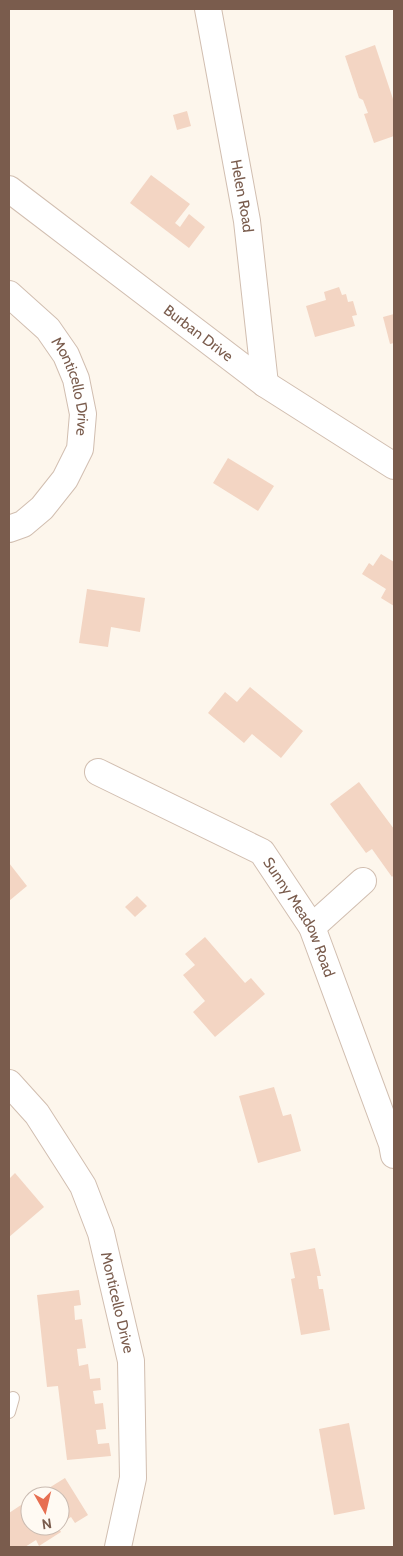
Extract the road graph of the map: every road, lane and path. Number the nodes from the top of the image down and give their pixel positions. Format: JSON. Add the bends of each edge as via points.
{"nodes":[{"id":1,"x":208,"y":9,"type":"edge"},
{"id":2,"x":9,"y":189,"type":"edge"},
{"id":3,"x":9,"y":294,"type":"edge"},
{"id":4,"x":265,"y":384,"type":"junction"},
{"id":5,"x":394,"y":466,"type":"edge"},
{"id":6,"x":9,"y":529,"type":"edge"},
{"id":7,"x":98,"y":772,"type":"dead end"},
{"id":8,"x":363,"y":881,"type":"dead end"},
{"id":9,"x":312,"y":927,"type":"junction"},
{"id":10,"x":9,"y":1083,"type":"edge"},
{"id":11,"x":394,"y":1148,"type":"edge"},
{"id":12,"x":13,"y":1398,"type":"dead end"},
{"id":13,"x":9,"y":1412,"type":"edge"},
{"id":14,"x":118,"y":1547,"type":"edge"}],
"edges":[{"from":1,"to":4,"type":"street","name":"Helen Road","via":[[247,220]]},
{"from":2,"to":4,"type":"street","name":"Burban Drive"},
{"from":3,"to":6,"type":"street","name":"Monticello Drive","via":[[48,329],[66,355],[76,379],[83,414],[80,449],[65,479],[42,508],[23,524]]},
{"from":4,"to":5,"type":"street","name":"Burban Drive"},
{"from":7,"to":9,"type":"street","name":"Sunny Meadow Road","via":[[262,852]]},
{"from":8,"to":9,"type":"street"},
{"from":9,"to":11,"type":"street","name":"Sunny Meadow Road"},
{"from":10,"to":14,"type":"street","name":"Monticello Drive","via":[[37,1114],[83,1186],[108,1260],[131,1361],[133,1478]]},
{"from":12,"to":13,"type":"lane"}]}
